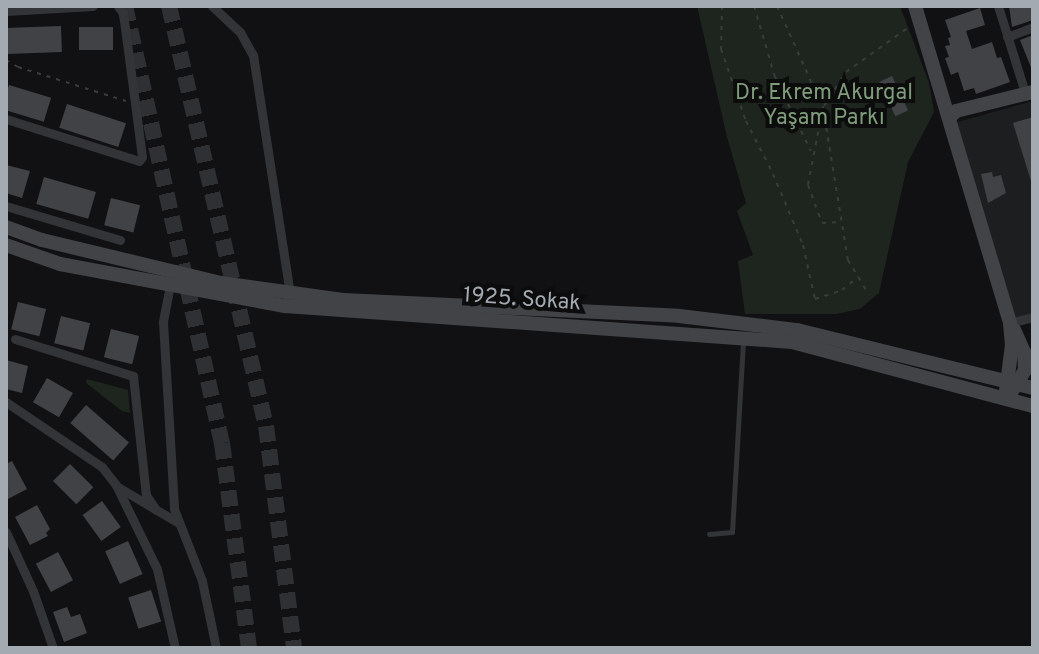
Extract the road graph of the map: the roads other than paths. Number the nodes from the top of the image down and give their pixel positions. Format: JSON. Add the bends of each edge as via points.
{"nodes":[{"id":1,"x":93,"y":6,"type":"edge"},
{"id":2,"x":118,"y":6,"type":"edge"},
{"id":3,"x":212,"y":6,"type":"edge"},
{"id":4,"x":998,"y":6,"type":"edge"},
{"id":5,"x":6,"y":11,"type":"edge"},
{"id":6,"x":917,"y":13,"type":"edge"},
{"id":7,"x":1033,"y":27,"type":"edge"},
{"id":8,"x":1007,"y":37,"type":"junction"},
{"id":9,"x":1030,"y":94,"type":"edge"},
{"id":10,"x":950,"y":117,"type":"junction"},
{"id":11,"x":6,"y":119,"type":"edge"},
{"id":12,"x":6,"y":206,"type":"edge"},
{"id":13,"x":6,"y":227,"type":"edge"},
{"id":14,"x":120,"y":240,"type":"dead end"},
{"id":15,"x":6,"y":245,"type":"edge"},
{"id":16,"x":170,"y":285,"type":"junction"},
{"id":17,"x":290,"y":293,"type":"junction"},
{"id":18,"x":1033,"y":317,"type":"edge"},
{"id":19,"x":1010,"y":323,"type":"junction"},
{"id":20,"x":743,"y":337,"type":"junction"},
{"id":21,"x":15,"y":339,"type":"dead end"},
{"id":22,"x":1020,"y":385,"type":"edge"},
{"id":23,"x":1004,"y":399,"type":"junction"},
{"id":24,"x":6,"y":402,"type":"edge"},
{"id":25,"x":1033,"y":406,"type":"edge"},
{"id":26,"x":116,"y":485,"type":"junction"},
{"id":27,"x":156,"y":510,"type":"junction"},
{"id":28,"x":177,"y":522,"type":"junction"},
{"id":29,"x":6,"y":532,"type":"edge"},
{"id":30,"x":709,"y":534,"type":"dead end"},
{"id":31,"x":53,"y":648,"type":"edge"},
{"id":32,"x":175,"y":648,"type":"edge"},
{"id":33,"x":216,"y":648,"type":"edge"}],
"edges":[{"from":1,"to":5,"type":"street"},
{"from":2,"to":11,"type":"street","via":[[142,157],[135,161]]},
{"from":3,"to":17,"type":"street","via":[[240,32],[253,55]]},
{"from":4,"to":8,"type":"street"},
{"from":6,"to":10,"type":"main road"},
{"from":7,"to":8,"type":"street"},
{"from":8,"to":9,"type":"street"},
{"from":9,"to":10,"type":"main road","via":[[956,111]]},
{"from":10,"to":19,"type":"main road"},
{"from":12,"to":14,"type":"street"},
{"from":13,"to":17,"type":"main road","name":"1925. Sokak","via":[[154,268]]},
{"from":15,"to":16,"type":"main road","name":"1925. Sokak","via":[[60,264]]},
{"from":16,"to":20,"type":"main road","name":"1925. Sokak","via":[[285,306]]},
{"from":16,"to":28,"type":"street","via":[[163,322]]},
{"from":17,"to":22,"type":"main road","name":"1925. Sokak","via":[[679,316],[797,330]]},
{"from":18,"to":19,"type":"street"},
{"from":19,"to":22,"type":"main road"},
{"from":20,"to":23,"type":"main road","name":"1925. Sokak","via":[[792,342]]},
{"from":20,"to":30,"type":"lane","via":[[732,532]]},
{"from":21,"to":27,"type":"street","via":[[133,376],[146,495]]},
{"from":22,"to":23,"type":"main road"},
{"from":23,"to":25,"type":"main road","name":"1925. Sokak"},
{"from":24,"to":26,"type":"street","via":[[102,467]]},
{"from":26,"to":27,"type":"street"},
{"from":26,"to":32,"type":"street","via":[[157,569]]},
{"from":27,"to":28,"type":"street"},
{"from":28,"to":33,"type":"street","via":[[202,581]]},
{"from":29,"to":31,"type":"street"}]}
